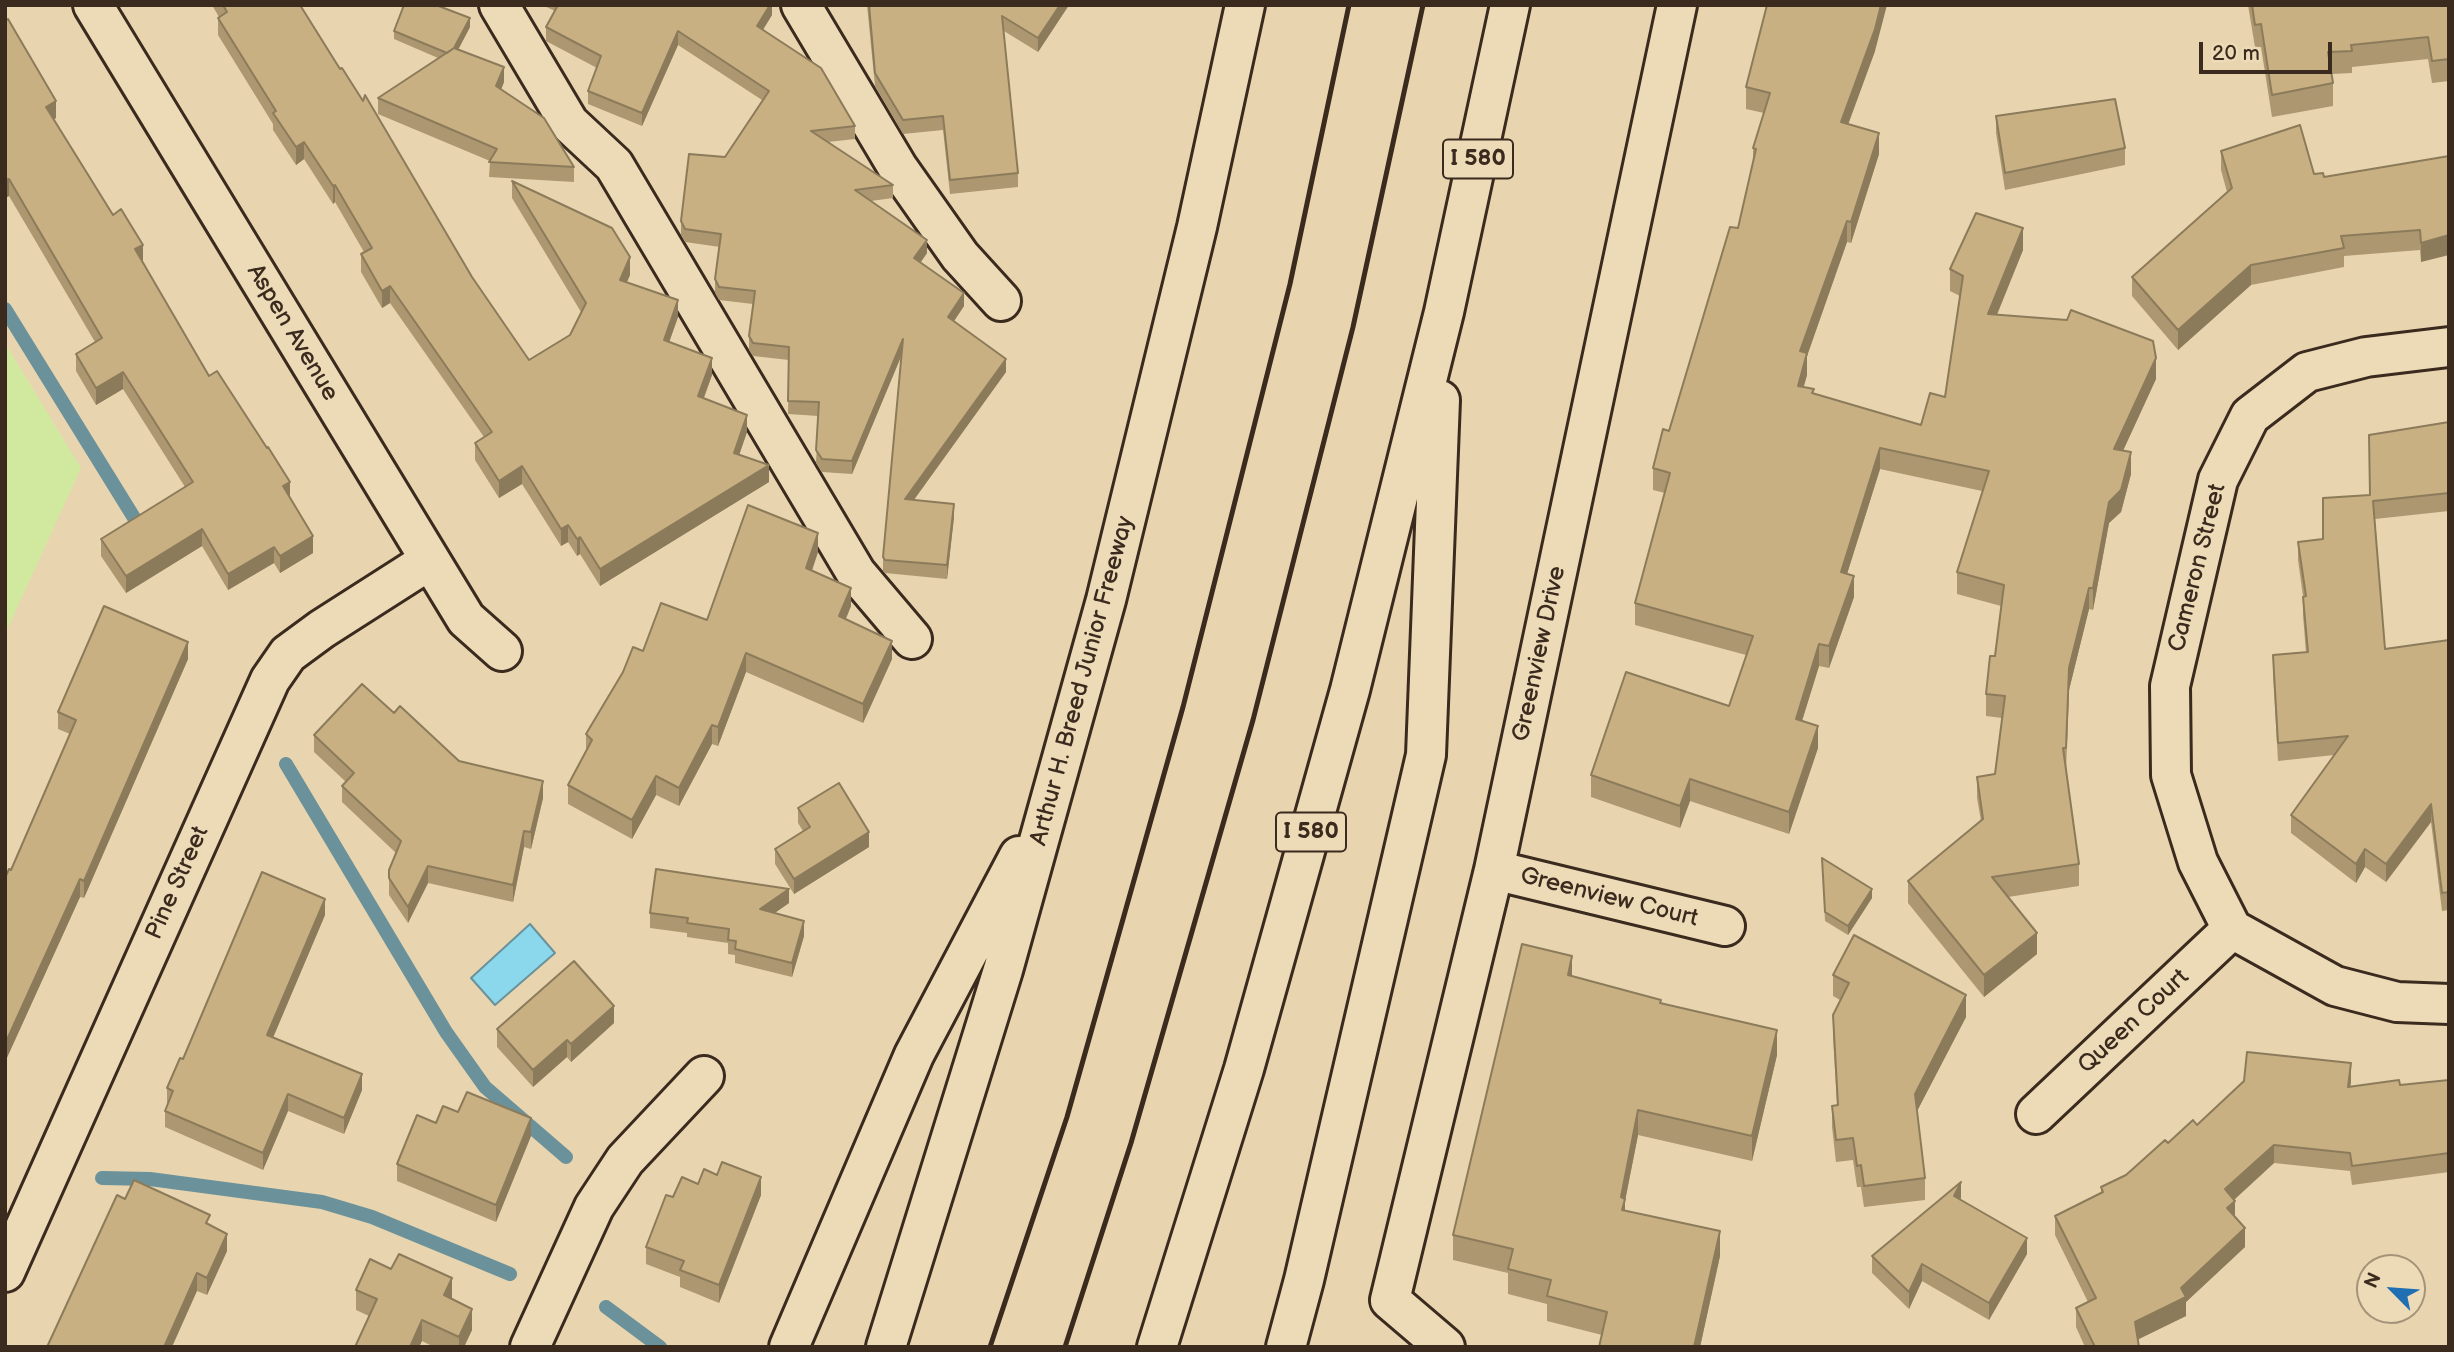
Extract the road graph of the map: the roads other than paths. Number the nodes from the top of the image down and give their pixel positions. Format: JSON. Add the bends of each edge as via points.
{"nodes":[{"id":1,"x":93,"y":5,"type":"edge"},
{"id":2,"x":499,"y":5,"type":"edge"},
{"id":3,"x":801,"y":5,"type":"edge"},
{"id":4,"x":1245,"y":5,"type":"edge"},
{"id":5,"x":1510,"y":5,"type":"edge"},
{"id":6,"x":1677,"y":5,"type":"edge"},
{"id":7,"x":1001,"y":302,"type":"dead end"},
{"id":8,"x":1444,"y":312,"type":"junction"},
{"id":9,"x":2449,"y":347,"type":"edge"},
{"id":10,"x":430,"y":560,"type":"junction"},
{"id":11,"x":912,"y":639,"type":"dead end"},
{"id":12,"x":502,"y":651,"type":"dead end"},
{"id":13,"x":1056,"y":787,"type":"junction"},
{"id":14,"x":1494,"y":870,"type":"junction"},
{"id":15,"x":1725,"y":926,"type":"dead end"},
{"id":16,"x":2232,"y":929,"type":"junction"},
{"id":17,"x":2449,"y":1004,"type":"edge"},
{"id":18,"x":704,"y":1076,"type":"dead end"},
{"id":19,"x":2035,"y":1114,"type":"dead end"},
{"id":20,"x":5,"y":1272,"type":"edge"},
{"id":21,"x":530,"y":1347,"type":"edge"},
{"id":22,"x":789,"y":1347,"type":"edge"},
{"id":23,"x":886,"y":1347,"type":"edge"},
{"id":24,"x":1157,"y":1347,"type":"edge"},
{"id":25,"x":1286,"y":1347,"type":"edge"},
{"id":26,"x":1445,"y":1347,"type":"edge"}],
"edges":[{"from":1,"to":10,"type":"main road","name":"Aspen Avenue"},
{"from":2,"to":11,"type":"main road","via":[[569,123],[614,165],[856,573]]},
{"from":3,"to":7,"type":"main road","via":[[898,168],[960,256]]},
{"from":4,"to":13,"type":"main road","name":"Arthur H. Breed Junior Freeway","via":[[1153,416]]},
{"from":5,"to":8,"type":"main road","number":"I 580"},
{"from":6,"to":14,"type":"main road","name":"Greenview Drive"},
{"from":8,"to":24,"type":"main road","number":"I 580","via":[[1302,868]]},
{"from":8,"to":25,"type":"main road","via":[[1426,755]]},
{"from":9,"to":16,"type":"main road","name":"Cameron Street","via":[[2367,357],[2306,372],[2250,416],[2218,480],[2170,686],[2171,775],[2198,862]]},
{"from":10,"to":12,"type":"main road","name":"Aspen Avenue","via":[[466,619]]},
{"from":10,"to":20,"type":"main road","name":"Pine Street","via":[[288,654],[270,680]]},
{"from":13,"to":22,"type":"main road","via":[[914,1055]]},
{"from":13,"to":23,"type":"main road","name":"Arthur H. Breed Junior Freeway"},
{"from":14,"to":15,"type":"main road","name":"Greenview Court"},
{"from":14,"to":26,"type":"main road","name":"Greenview Drive","via":[[1390,1300]]},
{"from":16,"to":17,"type":"main road","via":[[2334,986],[2397,1002]]},
{"from":16,"to":19,"type":"main road","name":"Queen Court"},
{"from":18,"to":21,"type":"main road","via":[[625,1160],[594,1207]]}]}
